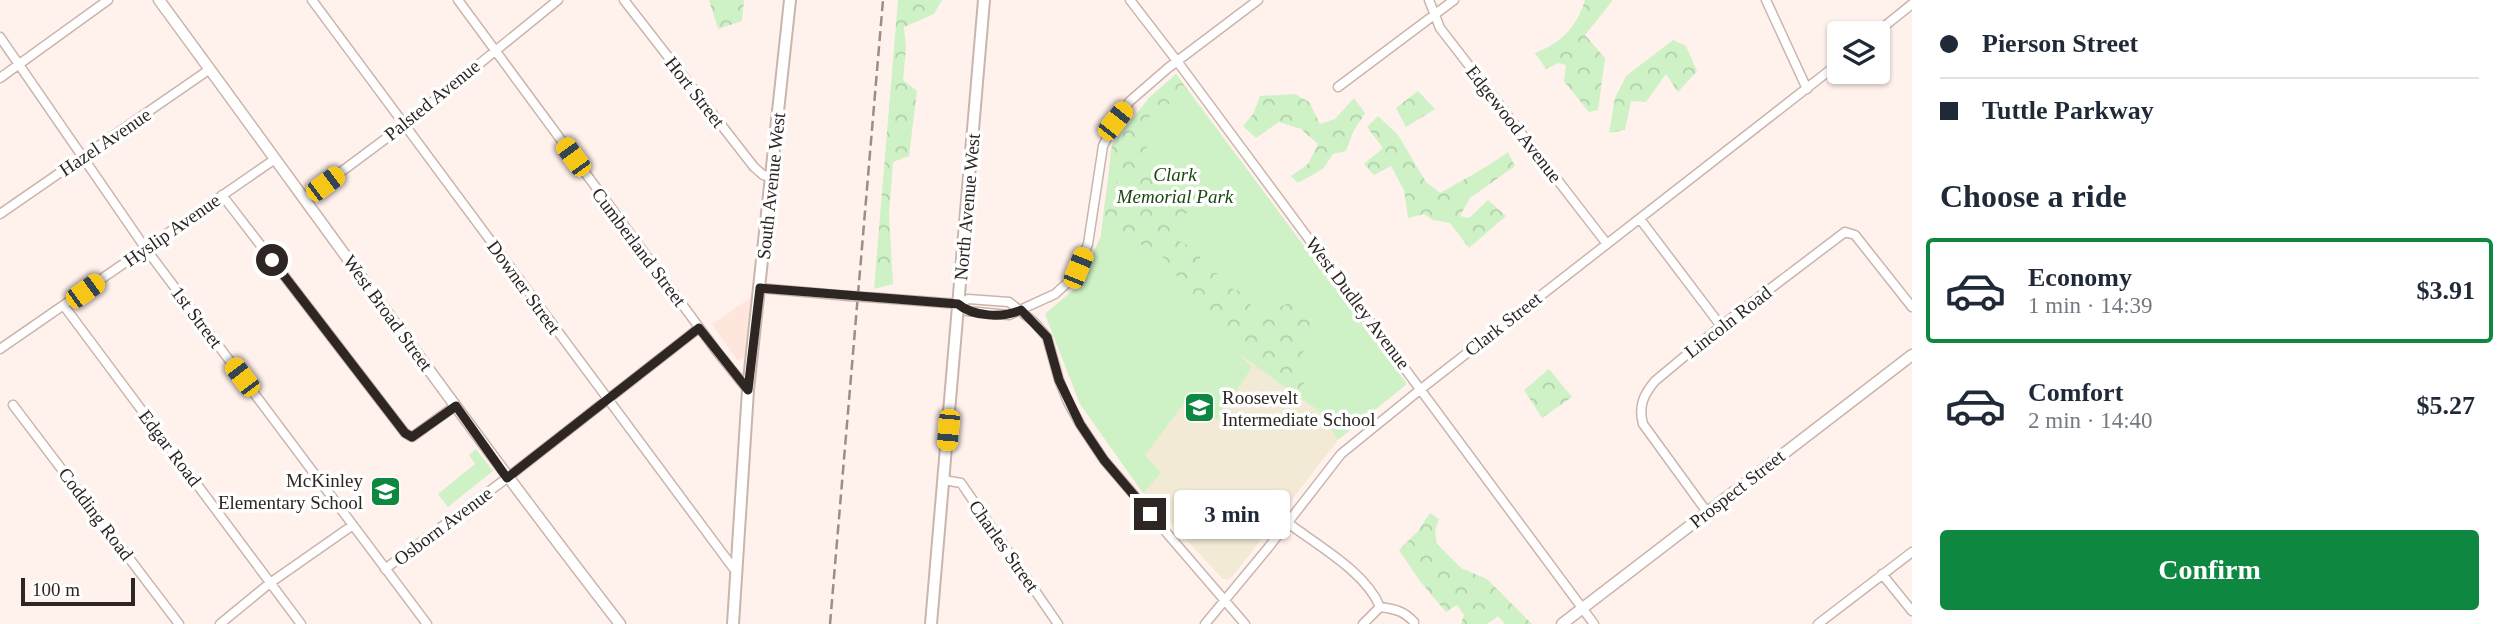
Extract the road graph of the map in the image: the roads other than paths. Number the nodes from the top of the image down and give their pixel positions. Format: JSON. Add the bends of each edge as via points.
{"nodes":[{"id":1,"x":108,"y":0,"type":"edge"},
{"id":2,"x":159,"y":0,"type":"edge"},
{"id":3,"x":312,"y":0,"type":"edge"},
{"id":4,"x":458,"y":0,"type":"edge"},
{"id":5,"x":558,"y":0,"type":"edge"},
{"id":6,"x":624,"y":0,"type":"edge"},
{"id":7,"x":790,"y":0,"type":"edge"},
{"id":8,"x":984,"y":0,"type":"edge"},
{"id":9,"x":1129,"y":0,"type":"edge"},
{"id":10,"x":1258,"y":0,"type":"edge"},
{"id":11,"x":1429,"y":0,"type":"edge"},
{"id":12,"x":1454,"y":0,"type":"edge"},
{"id":13,"x":1766,"y":0,"type":"edge"},
{"id":14,"x":1912,"y":4,"type":"edge"},
{"id":15,"x":1436,"y":15,"type":"junction"},
{"id":16,"x":1890,"y":22,"type":"edge"},
{"id":17,"x":0,"y":37,"type":"edge"},
{"id":18,"x":494,"y":50,"type":"junction"},
{"id":19,"x":1177,"y":61,"type":"junction"},
{"id":20,"x":20,"y":65,"type":"junction"},
{"id":21,"x":210,"y":69,"type":"junction"},
{"id":22,"x":1827,"y":73,"type":"edge"},
{"id":23,"x":0,"y":78,"type":"edge"},
{"id":24,"x":1338,"y":87,"type":"dead end"},
{"id":25,"x":1807,"y":89,"type":"junction"},
{"id":26,"x":404,"y":125,"type":"junction"},
{"id":27,"x":82,"y":157,"type":"junction"},
{"id":28,"x":275,"y":159,"type":"junction"},
{"id":29,"x":771,"y":177,"type":"junction"},
{"id":30,"x":222,"y":195,"type":"junction"},
{"id":31,"x":306,"y":198,"type":"junction"},
{"id":32,"x":0,"y":214,"type":"edge"},
{"id":33,"x":1640,"y":219,"type":"junction"},
{"id":34,"x":1607,"y":244,"type":"junction"},
{"id":35,"x":146,"y":249,"type":"junction"},
{"id":36,"x":760,"y":288,"type":"junction"},
{"id":37,"x":958,"y":304,"type":"junction"},
{"id":38,"x":64,"y":306,"type":"junction"},
{"id":39,"x":1912,"y":307,"type":"edge"},
{"id":40,"x":1021,"y":310,"type":"junction"},
{"id":41,"x":1721,"y":326,"type":"junction"},
{"id":42,"x":699,"y":328,"type":"junction"},
{"id":43,"x":0,"y":349,"type":"edge"},
{"id":44,"x":1912,"y":355,"type":"edge"},
{"id":45,"x":1421,"y":388,"type":"junction"},
{"id":46,"x":748,"y":390,"type":"junction"},
{"id":47,"x":608,"y":400,"type":"junction"},
{"id":48,"x":13,"y":405,"type":"dead end"},
{"id":49,"x":456,"y":406,"type":"junction"},
{"id":50,"x":507,"y":478,"type":"junction"},
{"id":51,"x":944,"y":480,"type":"junction"},
{"id":52,"x":1707,"y":512,"type":"junction"},
{"id":53,"x":1288,"y":523,"type":"junction"},
{"id":54,"x":353,"y":525,"type":"junction"},
{"id":55,"x":1912,"y":552,"type":"edge"},
{"id":56,"x":385,"y":569,"type":"junction"},
{"id":57,"x":737,"y":573,"type":"junction"},
{"id":58,"x":1882,"y":574,"type":"junction"},
{"id":59,"x":270,"y":583,"type":"junction"},
{"id":60,"x":1225,"y":601,"type":"junction"},
{"id":61,"x":1380,"y":607,"type":"junction"},
{"id":62,"x":1582,"y":608,"type":"junction"},
{"id":63,"x":1912,"y":611,"type":"edge"},
{"id":64,"x":1414,"y":622,"type":"dead end"},
{"id":65,"x":179,"y":624,"type":"edge"},
{"id":66,"x":220,"y":624,"type":"edge"},
{"id":67,"x":301,"y":624,"type":"edge"},
{"id":68,"x":428,"y":624,"type":"edge"},
{"id":69,"x":620,"y":624,"type":"edge"},
{"id":70,"x":733,"y":624,"type":"edge"},
{"id":71,"x":932,"y":624,"type":"edge"},
{"id":72,"x":1058,"y":624,"type":"edge"},
{"id":73,"x":1205,"y":624,"type":"edge"},
{"id":74,"x":1245,"y":624,"type":"edge"},
{"id":75,"x":1363,"y":624,"type":"edge"},
{"id":76,"x":1562,"y":624,"type":"edge"},
{"id":77,"x":1594,"y":624,"type":"edge"},
{"id":78,"x":1818,"y":624,"type":"edge"}],
"edges":[{"from":1,"to":20,"type":"street"},
{"from":2,"to":21,"type":"street","name":"West Broad Street"},
{"from":3,"to":26,"type":"street","name":"Downer Street"},
{"from":4,"to":18,"type":"street","name":"Cumberland Street"},
{"from":5,"to":18,"type":"street","name":"Palsted Avenue"},
{"from":6,"to":29,"type":"street","name":"Hort Street","via":[[754,167]]},
{"from":7,"to":29,"type":"main road","name":"South Avenue West"},
{"from":8,"to":37,"type":"main road","name":"North Avenue West"},
{"from":9,"to":19,"type":"street","name":"West Dudley Avenue"},
{"from":10,"to":19,"type":"street"},
{"from":11,"to":15,"type":"street","name":"Edgewood Avenue"},
{"from":12,"to":15,"type":"street"},
{"from":13,"to":25,"type":"street"},
{"from":14,"to":16,"type":"street"},
{"from":15,"to":24,"type":"street"},
{"from":15,"to":34,"type":"street","name":"Edgewood Avenue","via":[[1440,29]]},
{"from":17,"to":20,"type":"street","name":"1st Street"},
{"from":18,"to":26,"type":"street","name":"Palsted Avenue"},
{"from":18,"to":42,"type":"street","name":"Cumberland Street"},
{"from":19,"to":40,"type":"street","via":[[1130,101],[1103,146],[1088,244],[1078,268],[1055,294]]},
{"from":19,"to":45,"type":"street","name":"West Dudley Avenue"},
{"from":20,"to":23,"type":"street"},
{"from":20,"to":27,"type":"street","name":"1st Street"},
{"from":21,"to":27,"type":"street","name":"Hazel Avenue"},
{"from":21,"to":28,"type":"street","name":"West Broad Street"},
{"from":22,"to":25,"type":"street","name":"Clark Street"},
{"from":25,"to":33,"type":"street","name":"Clark Street"},
{"from":26,"to":31,"type":"street","name":"Palsted Avenue"},
{"from":26,"to":47,"type":"street","name":"Downer Street"},
{"from":27,"to":32,"type":"street","name":"Hazel Avenue"},
{"from":27,"to":35,"type":"street","name":"1st Street"},
{"from":28,"to":30,"type":"street","name":"Hyslip Avenue"},
{"from":28,"to":31,"type":"street","name":"West Broad Street"},
{"from":29,"to":36,"type":"main road","name":"South Avenue West"},
{"from":30,"to":35,"type":"street","name":"Hyslip Avenue"},
{"from":30,"to":49,"type":"street","via":[[405,433],[412,437]]},
{"from":31,"to":49,"type":"street","name":"West Broad Street"},
{"from":33,"to":34,"type":"street","name":"Clark Street"},
{"from":33,"to":41,"type":"street"},
{"from":34,"to":45,"type":"street","name":"Clark Street"},
{"from":35,"to":38,"type":"street","name":"Hyslip Avenue"},
{"from":35,"to":54,"type":"street","name":"1st Street"},
{"from":36,"to":37,"type":"street","bridge":true},
{"from":36,"to":46,"type":"main road","name":"South Avenue West"},
{"from":37,"to":40,"type":"street","via":[[967,311],[1009,315]]},
{"from":37,"to":40,"type":"street","via":[[968,299],[1009,302]]},
{"from":37,"to":51,"type":"main road","name":"North Avenue West"},
{"from":38,"to":43,"type":"street","name":"Hyslip Avenue"},
{"from":38,"to":59,"type":"street","name":"Edgar Road"},
{"from":39,"to":41,"type":"street","name":"Lincoln Road","via":[[1855,235],[1845,232]]},
{"from":40,"to":60,"type":"street","via":[[1047,337],[1068,402],[1104,460]]},
{"from":41,"to":52,"type":"street","name":"Lincoln Road","via":[[1655,381],[1640,407],[1647,431]]},
{"from":42,"to":46,"type":"street","name":"Cumberland Street"},
{"from":42,"to":47,"type":"street","name":"Osborn Avenue"},
{"from":44,"to":52,"type":"street","name":"Prospect Street"},
{"from":45,"to":53,"type":"street","name":"Clark Street","via":[[1341,454]]},
{"from":45,"to":62,"type":"street","name":"West Dudley Avenue"},
{"from":46,"to":57,"type":"main road","name":"South Avenue West"},
{"from":47,"to":50,"type":"street","name":"Osborn Avenue"},
{"from":47,"to":57,"type":"street","name":"Downer Street"},
{"from":48,"to":65,"type":"street","name":"Codding Road"},
{"from":49,"to":50,"type":"street","name":"West Broad Street"},
{"from":50,"to":56,"type":"street","name":"Osborn Avenue"},
{"from":50,"to":69,"type":"street","name":"West Broad Street"},
{"from":51,"to":71,"type":"main road","name":"North Avenue West"},
{"from":51,"to":72,"type":"street","name":"Charles Street","via":[[961,483]]},
{"from":52,"to":62,"type":"street","name":"Prospect Street"},
{"from":53,"to":60,"type":"street","name":"Clark Street"},
{"from":53,"to":61,"type":"street","via":[[1349,568]]},
{"from":54,"to":56,"type":"street","name":"1st Street"},
{"from":54,"to":59,"type":"street"},
{"from":55,"to":58,"type":"street"},
{"from":56,"to":68,"type":"street","name":"1st Street"},
{"from":57,"to":70,"type":"main road","name":"South Avenue West"},
{"from":58,"to":63,"type":"street"},
{"from":58,"to":78,"type":"street"},
{"from":59,"to":66,"type":"street"},
{"from":59,"to":67,"type":"street","name":"Edgar Road"},
{"from":60,"to":73,"type":"street","name":"Clark Street"},
{"from":60,"to":74,"type":"street"},
{"from":61,"to":64,"type":"street","via":[[1407,614]]},
{"from":61,"to":75,"type":"street"},
{"from":62,"to":76,"type":"street","name":"Prospect Street"},
{"from":62,"to":77,"type":"street","name":"West Dudley Avenue"}]}
